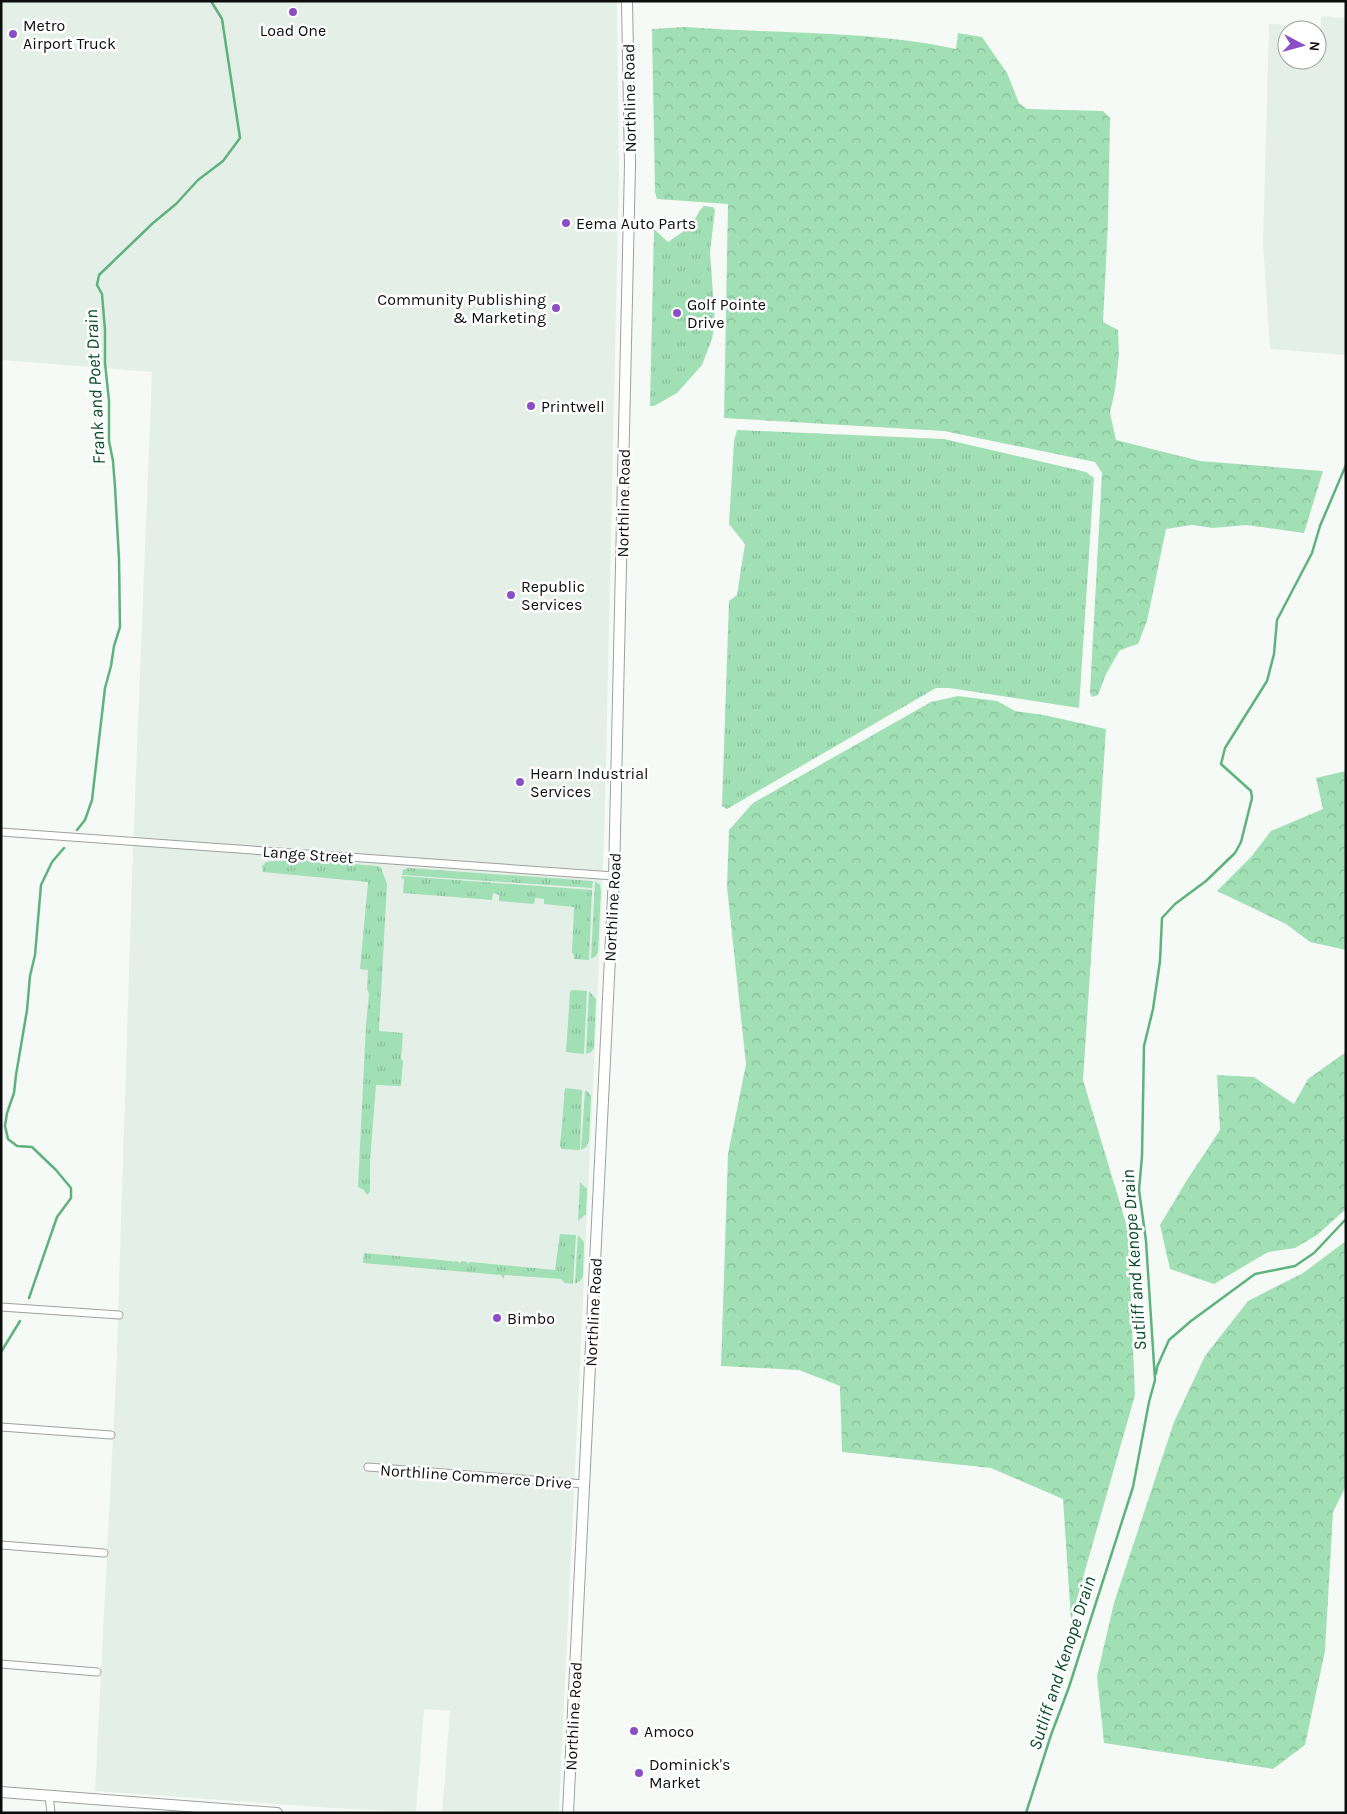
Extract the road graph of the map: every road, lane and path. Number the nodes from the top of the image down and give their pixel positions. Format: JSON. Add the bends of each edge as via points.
{"nodes":[{"id":1,"x":627,"y":1,"type":"edge"},
{"id":2,"x":1,"y":832,"type":"edge"},
{"id":3,"x":614,"y":876,"type":"junction"},
{"id":4,"x":1,"y":1307,"type":"edge"},
{"id":5,"x":119,"y":1315,"type":"dead end"},
{"id":6,"x":1,"y":1427,"type":"edge"},
{"id":7,"x":111,"y":1435,"type":"dead end"},
{"id":8,"x":368,"y":1467,"type":"dead end"},
{"id":9,"x":584,"y":1484,"type":"junction"},
{"id":10,"x":1,"y":1545,"type":"edge"},
{"id":11,"x":104,"y":1553,"type":"dead end"},
{"id":12,"x":1,"y":1664,"type":"edge"},
{"id":13,"x":97,"y":1672,"type":"dead end"},
{"id":14,"x":1,"y":1792,"type":"edge"},
{"id":15,"x":49,"y":1795,"type":"junction"},
{"id":16,"x":51,"y":1813,"type":"edge"},
{"id":17,"x":278,"y":1813,"type":"edge"},
{"id":18,"x":568,"y":1813,"type":"edge"}],
"edges":[{"from":1,"to":3,"type":"main road","name":"Northline Road","via":[[630,165]]},
{"from":2,"to":3,"type":"street","name":"Lange Street"},
{"from":3,"to":9,"type":"main road","name":"Northline Road"},
{"from":4,"to":5,"type":"street"},
{"from":6,"to":7,"type":"street"},
{"from":8,"to":9,"type":"street","name":"Northline Commerce Drive"},
{"from":9,"to":18,"type":"main road","name":"Northline Road"},
{"from":10,"to":11,"type":"street"},
{"from":12,"to":13,"type":"street"},
{"from":14,"to":15,"type":"main road"},
{"from":15,"to":16,"type":"street"},
{"from":15,"to":17,"type":"main road"}]}
